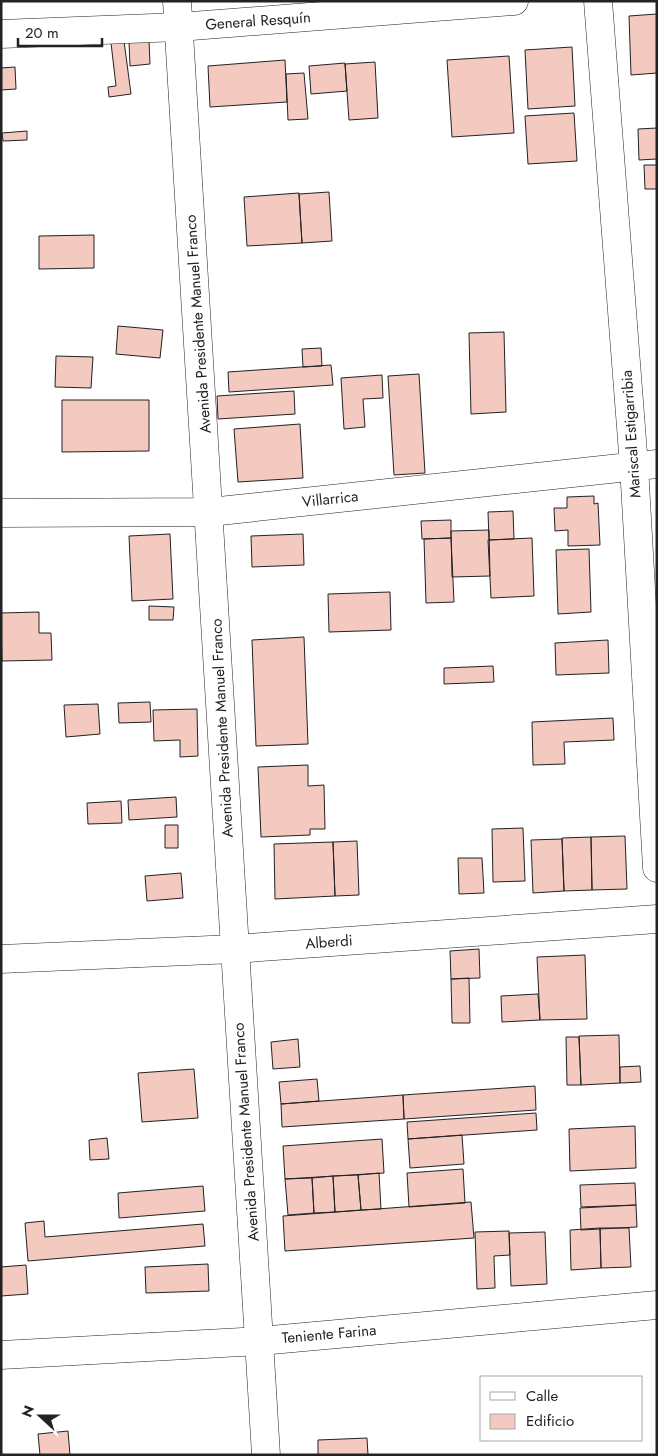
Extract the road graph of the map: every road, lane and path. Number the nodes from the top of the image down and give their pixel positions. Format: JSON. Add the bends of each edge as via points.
{"nodes":[{"id":1,"x":514,"y":1,"type":"edge"},
{"id":2,"x":598,"y":1,"type":"edge"},
{"id":3,"x":178,"y":14,"type":"edge"},
{"id":4,"x":1,"y":34,"type":"edge"},
{"id":5,"x":645,"y":465,"type":"edge"},
{"id":6,"x":210,"y":512,"type":"junction"},
{"id":7,"x":1,"y":513,"type":"edge"},
{"id":8,"x":657,"y":868,"type":"edge"},
{"id":9,"x":657,"y":919,"type":"edge"},
{"id":10,"x":234,"y":949,"type":"junction"},
{"id":11,"x":1,"y":959,"type":"edge"},
{"id":12,"x":657,"y":1305,"type":"edge"},
{"id":13,"x":260,"y":1341,"type":"junction"},
{"id":14,"x":1,"y":1355,"type":"edge"},
{"id":15,"x":266,"y":1455,"type":"edge"}],
"edges":[{"from":1,"to":3,"type":"street","name":"General Resquín"},
{"from":2,"to":5,"type":"street","name":"Mariscal Estigarribia"},
{"from":3,"to":4,"type":"street","name":"General Resquín"},
{"from":3,"to":6,"type":"street","name":"Avenida Presidente Manuel Franco"},
{"from":5,"to":6,"type":"street","name":"Villarrica"},
{"from":5,"to":8,"type":"street","name":"Mariscal Estigarribia"},
{"from":6,"to":7,"type":"street","name":"Villarrica"},
{"from":6,"to":10,"type":"street","name":"Avenida Presidente Manuel Franco"},
{"from":9,"to":10,"type":"street","name":"Alberdi"},
{"from":10,"to":11,"type":"street","name":"Alberdi"},
{"from":10,"to":13,"type":"street","name":"Avenida Presidente Manuel Franco"},
{"from":12,"to":13,"type":"street","name":"Teniente Farina"},
{"from":13,"to":14,"type":"street","name":"Teniente Farina"},
{"from":13,"to":15,"type":"street","name":"Avenida Presidente Manuel Franco"}]}
